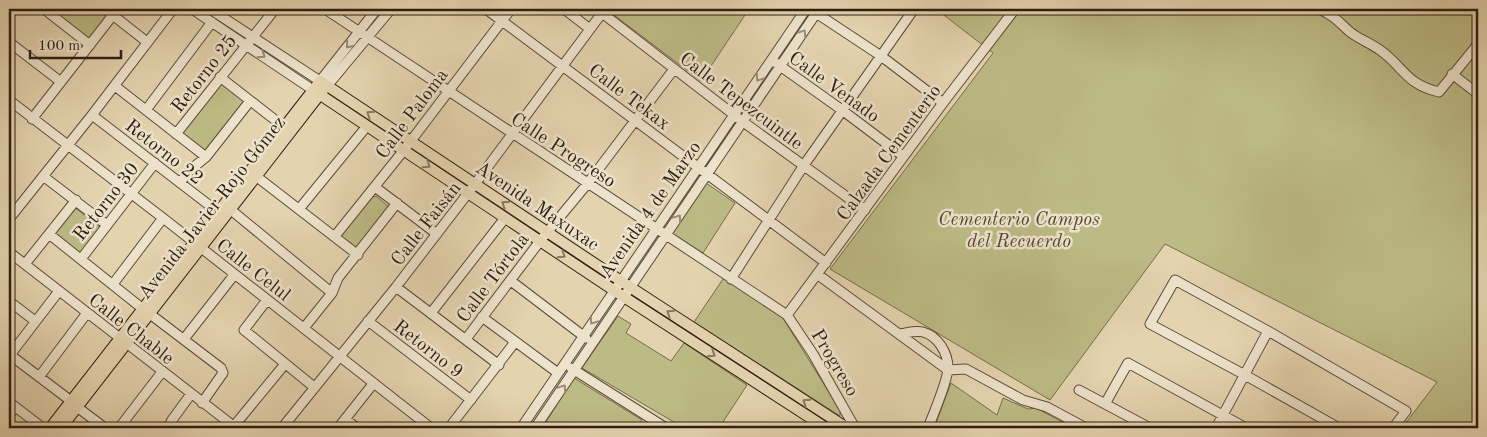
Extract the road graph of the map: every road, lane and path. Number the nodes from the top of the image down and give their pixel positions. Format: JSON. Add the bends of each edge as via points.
{"nodes":[{"id":1,"x":44,"y":9,"type":"edge"},
{"id":2,"x":105,"y":9,"type":"edge"},
{"id":3,"x":173,"y":9,"type":"edge"},
{"id":4,"x":192,"y":9,"type":"edge"},
{"id":5,"x":210,"y":9,"type":"edge"},
{"id":6,"x":275,"y":9,"type":"edge"},
{"id":7,"x":325,"y":9,"type":"edge"},
{"id":8,"x":377,"y":9,"type":"edge"},
{"id":9,"x":391,"y":9,"type":"edge"},
{"id":10,"x":486,"y":9,"type":"edge"},
{"id":11,"x":511,"y":9,"type":"edge"},
{"id":12,"x":564,"y":9,"type":"edge"},
{"id":13,"x":914,"y":9,"type":"edge"},
{"id":14,"x":1016,"y":9,"type":"edge"},
{"id":15,"x":1319,"y":9,"type":"edge"},
{"id":16,"x":813,"y":10,"type":"edge"},
{"id":17,"x":604,"y":11,"type":"edge"},
{"id":18,"x":113,"y":15,"type":"junction"},
{"id":19,"x":502,"y":21,"type":"junction"},
{"id":20,"x":212,"y":22,"type":"junction"},
{"id":21,"x":590,"y":29,"type":"junction"},
{"id":22,"x":360,"y":32,"type":"junction"},
{"id":23,"x":252,"y":37,"type":"junction"},
{"id":24,"x":368,"y":38,"type":"junction"},
{"id":25,"x":9,"y":42,"type":"edge"},
{"id":26,"x":147,"y":42,"type":"junction"},
{"id":27,"x":246,"y":44,"type":"junction"},
{"id":28,"x":1478,"y":44,"type":"edge"},
{"id":29,"x":90,"y":45,"type":"junction"},
{"id":30,"x":880,"y":56,"type":"junction"},
{"id":31,"x":771,"y":60,"type":"junction"},
{"id":32,"x":293,"y":63,"type":"junction"},
{"id":33,"x":563,"y":66,"type":"junction"},
{"id":34,"x":780,"y":66,"type":"junction"},
{"id":35,"x":674,"y":69,"type":"junction"},
{"id":36,"x":287,"y":72,"type":"junction"},
{"id":37,"x":1452,"y":74,"type":"junction"},
{"id":38,"x":220,"y":77,"type":"junction"},
{"id":39,"x":61,"y":82,"type":"junction"},
{"id":40,"x":115,"y":86,"type":"junction"},
{"id":41,"x":320,"y":88,"type":"junction"},
{"id":42,"x":447,"y":91,"type":"junction"},
{"id":43,"x":1478,"y":94,"type":"edge"},
{"id":44,"x":9,"y":100,"type":"edge"},
{"id":45,"x":250,"y":101,"type":"junction"},
{"id":46,"x":943,"y":102,"type":"junction"},
{"id":47,"x":346,"y":105,"type":"junction"},
{"id":48,"x":146,"y":110,"type":"junction"},
{"id":49,"x":842,"y":110,"type":"junction"},
{"id":50,"x":92,"y":115,"type":"junction"},
{"id":51,"x":734,"y":115,"type":"junction"},
{"id":52,"x":32,"y":119,"type":"junction"},
{"id":53,"x":635,"y":121,"type":"junction"},
{"id":54,"x":742,"y":122,"type":"junction"},
{"id":55,"x":367,"y":126,"type":"junction"},
{"id":56,"x":284,"y":127,"type":"junction"},
{"id":57,"x":176,"y":134,"type":"junction"},
{"id":58,"x":512,"y":134,"type":"junction"},
{"id":59,"x":410,"y":141,"type":"junction"},
{"id":60,"x":68,"y":146,"type":"junction"},
{"id":61,"x":404,"y":150,"type":"junction"},
{"id":62,"x":903,"y":156,"type":"junction"},
{"id":63,"x":206,"y":157,"type":"junction"},
{"id":64,"x":155,"y":163,"type":"junction"},
{"id":65,"x":804,"y":165,"type":"junction"},
{"id":66,"x":698,"y":168,"type":"junction"},
{"id":67,"x":253,"y":174,"type":"junction"},
{"id":68,"x":707,"y":175,"type":"junction"},
{"id":69,"x":43,"y":176,"type":"junction"},
{"id":70,"x":180,"y":183,"type":"junction"},
{"id":71,"x":588,"y":183,"type":"junction"},
{"id":72,"x":475,"y":184,"type":"junction"},
{"id":73,"x":375,"y":187,"type":"junction"},
{"id":74,"x":468,"y":193,"type":"junction"},
{"id":75,"x":131,"y":194,"type":"junction"},
{"id":76,"x":76,"y":200,"type":"junction"},
{"id":77,"x":397,"y":204,"type":"junction"},
{"id":78,"x":300,"y":208,"type":"junction"},
{"id":79,"x":231,"y":210,"type":"junction"},
{"id":80,"x":865,"y":210,"type":"junction"},
{"id":81,"x":218,"y":212,"type":"junction"},
{"id":82,"x":163,"y":218,"type":"junction"},
{"id":83,"x":505,"y":218,"type":"junction"},
{"id":84,"x":9,"y":219,"type":"edge"},
{"id":85,"x":769,"y":219,"type":"junction"},
{"id":86,"x":107,"y":225,"type":"junction"},
{"id":87,"x":656,"y":229,"type":"junction"},
{"id":88,"x":547,"y":232,"type":"junction"},
{"id":89,"x":49,"y":234,"type":"junction"},
{"id":90,"x":437,"y":234,"type":"junction"},
{"id":91,"x":335,"y":236,"type":"junction"},
{"id":92,"x":666,"y":236,"type":"junction"},
{"id":93,"x":540,"y":241,"type":"junction"},
{"id":94,"x":197,"y":246,"type":"junction"},
{"id":95,"x":9,"y":252,"type":"edge"},
{"id":96,"x":358,"y":254,"type":"junction"},
{"id":97,"x":81,"y":259,"type":"junction"},
{"id":98,"x":826,"y":263,"type":"junction"},
{"id":99,"x":25,"y":264,"type":"junction"},
{"id":100,"x":817,"y":274,"type":"junction"},
{"id":101,"x":234,"y":275,"type":"junction"},
{"id":102,"x":731,"y":279,"type":"junction"},
{"id":103,"x":620,"y":280,"type":"junction"},
{"id":104,"x":511,"y":281,"type":"junction"},
{"id":105,"x":113,"y":284,"type":"junction"},
{"id":106,"x":396,"y":286,"type":"junction"},
{"id":107,"x":630,"y":287,"type":"junction"},
{"id":108,"x":613,"y":290,"type":"junction"},
{"id":109,"x":59,"y":291,"type":"junction"},
{"id":110,"x":332,"y":293,"type":"junction"},
{"id":111,"x":624,"y":297,"type":"junction"},
{"id":112,"x":267,"y":300,"type":"junction"},
{"id":113,"x":9,"y":301,"type":"edge"},
{"id":114,"x":146,"y":311,"type":"junction"},
{"id":115,"x":87,"y":313,"type":"junction"},
{"id":116,"x":431,"y":313,"type":"junction"},
{"id":117,"x":787,"y":314,"type":"junction"},
{"id":118,"x":482,"y":317,"type":"junction"},
{"id":119,"x":35,"y":321,"type":"junction"},
{"id":120,"x":368,"y":321,"type":"junction"},
{"id":121,"x":304,"y":328,"type":"junction"},
{"id":122,"x":1268,"y":331,"type":"junction"},
{"id":123,"x":899,"y":334,"type":"junction"},
{"id":124,"x":583,"y":335,"type":"junction"},
{"id":125,"x":466,"y":339,"type":"junction"},
{"id":126,"x":184,"y":340,"type":"junction"},
{"id":127,"x":123,"y":341,"type":"junction"},
{"id":128,"x":515,"y":342,"type":"junction"},
{"id":129,"x":593,"y":343,"type":"junction"},
{"id":130,"x":9,"y":354,"type":"edge"},
{"id":131,"x":339,"y":356,"type":"junction"},
{"id":132,"x":565,"y":362,"type":"junction"},
{"id":133,"x":285,"y":364,"type":"junction"},
{"id":134,"x":499,"y":365,"type":"junction"},
{"id":135,"x":574,"y":370,"type":"junction"},
{"id":136,"x":948,"y":370,"type":"junction"},
{"id":137,"x":162,"y":372,"type":"junction"},
{"id":138,"x":558,"y":373,"type":"junction"},
{"id":139,"x":1245,"y":375,"type":"junction"},
{"id":140,"x":39,"y":377,"type":"junction"},
{"id":141,"x":373,"y":384,"type":"junction"},
{"id":142,"x":314,"y":387,"type":"junction"},
{"id":143,"x":1079,"y":390,"type":"dead end"},
{"id":144,"x":191,"y":394,"type":"junction"},
{"id":145,"x":471,"y":400,"type":"junction"},
{"id":146,"x":202,"y":403,"type":"junction"},
{"id":147,"x":12,"y":404,"type":"edge"},
{"id":148,"x":74,"y":404,"type":"junction"},
{"id":149,"x":1106,"y":404,"type":"junction"},
{"id":150,"x":9,"y":415,"type":"edge"},
{"id":151,"x":1223,"y":415,"type":"junction"},
{"id":152,"x":346,"y":419,"type":"junction"},
{"id":153,"x":654,"y":425,"type":"edge"},
{"id":154,"x":171,"y":426,"type":"edge"},
{"id":155,"x":235,"y":427,"type":"edge"},
{"id":156,"x":43,"y":428,"type":"edge"},
{"id":157,"x":50,"y":428,"type":"edge"},
{"id":158,"x":61,"y":428,"type":"edge"},
{"id":159,"x":105,"y":428,"type":"edge"},
{"id":160,"x":119,"y":428,"type":"edge"},
{"id":161,"x":282,"y":428,"type":"edge"},
{"id":162,"x":338,"y":428,"type":"edge"},
{"id":163,"x":357,"y":428,"type":"edge"},
{"id":164,"x":431,"y":428,"type":"edge"},
{"id":165,"x":449,"y":428,"type":"edge"},
{"id":166,"x":521,"y":428,"type":"edge"},
{"id":167,"x":536,"y":428,"type":"edge"},
{"id":168,"x":666,"y":428,"type":"edge"},
{"id":169,"x":826,"y":428,"type":"edge"},
{"id":170,"x":847,"y":428,"type":"edge"},
{"id":171,"x":854,"y":428,"type":"edge"},
{"id":172,"x":928,"y":428,"type":"edge"},
{"id":173,"x":1086,"y":428,"type":"edge"},
{"id":174,"x":1150,"y":428,"type":"edge"},
{"id":175,"x":1216,"y":428,"type":"edge"},
{"id":176,"x":1246,"y":428,"type":"edge"},
{"id":177,"x":1339,"y":428,"type":"edge"},
{"id":178,"x":1393,"y":428,"type":"edge"}],
"edges":[{"from":1,"to":29,"type":"street"},
{"from":2,"to":18,"type":"street"},
{"from":3,"to":26,"type":"street"},
{"from":4,"to":20,"type":"street","name":"Avenida Maxuxac"},
{"from":5,"to":23,"type":"street","name":"Avenida Maxuxac"},
{"from":6,"to":23,"type":"street","name":"Retorno 25"},
{"from":7,"to":22,"type":"street","name":"Calle Progreso"},
{"from":8,"to":22,"type":"street","name":"Avenida Javier Rojo Gómez"},
{"from":9,"to":24,"type":"street","name":"Avenida Javier Rojo Gómez"},
{"from":10,"to":19,"type":"street","name":"Calle Tekax"},
{"from":11,"to":19,"type":"street","name":"Calle Paloma"},
{"from":12,"to":21,"type":"street"},
{"from":13,"to":30,"type":"street"},
{"from":14,"to":46,"type":"street","name":"Calzada Cementerio"},
{"from":15,"to":37,"type":"street","via":[[1328,12],[1352,34],[1381,51],[1410,80],[1426,89],[1438,92]]},
{"from":16,"to":30,"type":"street"},
{"from":16,"to":31,"type":"street","name":"Avenida 4 de Marzo"},
{"from":34,"to":16,"type":"street","name":"Avenida 4 de Marzo","one_way":true},
{"from":17,"to":21,"type":"street","name":"Calle Faisán"},
{"from":17,"to":35,"type":"street","name":"Calle Tepezcuintle"},
{"from":18,"to":26,"type":"street"},
{"from":18,"to":29,"type":"street"},
{"from":19,"to":33,"type":"street","name":"Calle Tekax"},
{"from":19,"to":42,"type":"street","name":"Calle Paloma"},
{"from":20,"to":27,"type":"street","name":"Avenida Maxuxac"},
{"from":20,"to":48,"type":"street"},
{"from":21,"to":33,"type":"street","name":"Calle Faisán"},
{"from":22,"to":24,"type":"street","name":"Calle Progreso"},
{"from":22,"to":41,"type":"street","name":"Avenida Javier Rojo Gómez","one_way":true},
{"from":23,"to":27,"type":"street","name":"Retorno 25"},
{"from":23,"to":32,"type":"street","name":"Avenida Maxuxac"},
{"from":24,"to":41,"type":"street","name":"Avenida Javier Rojo Gómez"},
{"from":24,"to":42,"type":"street","name":"Calle Progreso"},
{"from":25,"to":39,"type":"street"},
{"from":26,"to":40,"type":"street"},
{"from":27,"to":36,"type":"street","name":"Avenida Maxuxac","one_way":true},
{"from":27,"to":38,"type":"street","name":"Retorno 25"},
{"from":28,"to":37,"type":"street"},
{"from":29,"to":39,"type":"street"},
{"from":30,"to":46,"type":"street"},
{"from":30,"to":49,"type":"street"},
{"from":31,"to":34,"type":"street","name":"Calle Venado"},
{"from":31,"to":51,"type":"street","name":"Avenida 4 de Marzo","one_way":true},
{"from":32,"to":36,"type":"street"},
{"from":32,"to":41,"type":"street","name":"Avenida Maxuxac"},
{"from":33,"to":53,"type":"street","name":"Calle Tekax"},
{"from":33,"to":58,"type":"street","name":"Calle Faisán"},
{"from":34,"to":49,"type":"street","name":"Calle Venado"},
{"from":34,"to":54,"type":"street","name":"Avenida 4 de Marzo"},
{"from":35,"to":51,"type":"street","name":"Calle Tepezcuintle"},
{"from":35,"to":53,"type":"street","name":"Calle Tórtola"},
{"from":36,"to":41,"type":"street","name":"Avenida Maxuxac"},
{"from":37,"to":43,"type":"street"},
{"from":38,"to":45,"type":"street"},
{"from":38,"to":57,"type":"street","name":"Retorno 25"},
{"from":39,"to":52,"type":"street"},
{"from":40,"to":48,"type":"street"},
{"from":40,"to":50,"type":"street"},
{"from":41,"to":47,"type":"main road","name":"Avenida Maxuxac"},
{"from":41,"to":56,"type":"main road","name":"Avenida Javier Rojo Gómez"},
{"from":41,"to":67,"type":"main road","name":"Avenida Javier Rojo Gómez"},
{"from":42,"to":58,"type":"street","name":"Calle Progreso"},
{"from":42,"to":59,"type":"street","name":"Calle Paloma"},
{"from":44,"to":52,"type":"street","name":"Calle Celul"},
{"from":45,"to":56,"type":"street"},
{"from":45,"to":63,"type":"street"},
{"from":46,"to":62,"type":"street","name":"Calzada Cementerio"},
{"from":47,"to":55,"type":"main road","name":"Avenida Maxuxac"},
{"from":59,"to":47,"type":"main road","name":"Avenida Maxuxac","one_way":true},
{"from":48,"to":57,"type":"street"},
{"from":49,"to":62,"type":"street","name":"Calle Venado"},
{"from":49,"to":65,"type":"street"},
{"from":50,"to":60,"type":"street"},
{"from":50,"to":64,"type":"street","name":"Retorno 22"},
{"from":51,"to":54,"type":"street","name":"Calle Tepezcuintle"},
{"from":51,"to":66,"type":"street","name":"Avenida 4 de Marzo"},
{"from":52,"to":60,"type":"street","name":"Calle Celul"},
{"from":53,"to":66,"type":"street","name":"Calle Tekax"},
{"from":53,"to":71,"type":"street","name":"Calle Tórtola"},
{"from":54,"to":65,"type":"street","name":"Calle Tepezcuintle"},
{"from":54,"to":68,"type":"street","name":"Avenida 4 de Marzo"},
{"from":55,"to":61,"type":"main road","name":"Avenida Maxuxac"},
{"from":55,"to":78,"type":"street"},
{"from":56,"to":67,"type":"main road","name":"Avenida Javier Rojo Gómez"},
{"from":57,"to":63,"type":"street"},
{"from":58,"to":71,"type":"street","name":"Calle Progreso"},
{"from":58,"to":72,"type":"street","name":"Calle Faisán"},
{"from":59,"to":61,"type":"street","name":"Calle Paloma"},
{"from":59,"to":72,"type":"main road","name":"Avenida Maxuxac"},
{"from":60,"to":69,"type":"street"},
{"from":60,"to":75,"type":"street","name":"Calle Celul"},
{"from":61,"to":73,"type":"street","name":"Calle Paloma"},
{"from":61,"to":74,"type":"main road","name":"Avenida Maxuxac","one_way":true},
{"from":62,"to":80,"type":"street","name":"Calzada Cementerio"},
{"from":63,"to":70,"type":"street"},
{"from":64,"to":70,"type":"street","name":"Retorno 22"},
{"from":64,"to":75,"type":"street","name":"Retorno 30"},
{"from":65,"to":80,"type":"street","name":"Calle Tepezcuintle"},
{"from":65,"to":85,"type":"street"},
{"from":66,"to":68,"type":"street","name":"Calle Tekax"},
{"from":66,"to":87,"type":"street","name":"Avenida 4 de Marzo"},
{"from":67,"to":78,"type":"street"},
{"from":67,"to":79,"type":"main road","name":"Avenida Javier Rojo Gómez"},
{"from":67,"to":81,"type":"main road","name":"Avenida Javier Rojo Gómez"},
{"from":68,"to":85,"type":"street","name":"Calle Tekax"},
{"from":92,"to":68,"type":"street","name":"Avenida 4 de Marzo","one_way":true},
{"from":69,"to":76,"type":"street"},
{"from":69,"to":84,"type":"street"},
{"from":70,"to":81,"type":"street","name":"Retorno 22"},
{"from":71,"to":87,"type":"street","name":"Calle Progreso"},
{"from":71,"to":88,"type":"street","name":"Calle Tórtola"},
{"from":72,"to":74,"type":"street","name":"Calle Faisán"},
{"from":88,"to":72,"type":"main road","name":"Avenida Maxuxac","one_way":true},
{"from":73,"to":77,"type":"street"},
{"from":73,"to":91,"type":"street","name":"Calle Paloma"},
{"from":74,"to":83,"type":"main road","name":"Avenida Maxuxac"},
{"from":74,"to":90,"type":"street","name":"Calle Faisán"},
{"from":75,"to":82,"type":"street","name":"Calle Celul"},
{"from":75,"to":86,"type":"street","name":"Retorno 30"},
{"from":76,"to":86,"type":"street"},
{"from":76,"to":89,"type":"street"},
{"from":77,"to":90,"type":"street"},
{"from":77,"to":96,"type":"street"},
{"from":78,"to":91,"type":"street"},
{"from":79,"to":94,"type":"main road","name":"Avenida Javier Rojo Gómez"},
{"from":79,"to":110,"type":"street"},
{"from":80,"to":98,"type":"street","name":"Calzada Cementerio"},
{"from":81,"to":94,"type":"main road","name":"Avenida Javier Rojo Gómez"},
{"from":82,"to":94,"type":"street","name":"Calle Celul"},
{"from":82,"to":105,"type":"street"},
{"from":83,"to":93,"type":"main road","name":"Avenida Maxuxac"},
{"from":83,"to":116,"type":"street"},
{"from":85,"to":98,"type":"street","name":"Calle Tekax"},
{"from":85,"to":102,"type":"street"},
{"from":86,"to":97,"type":"street","name":"Retorno 30"},
{"from":87,"to":92,"type":"street","name":"Calle Progreso"},
{"from":87,"to":103,"type":"street","name":"Avenida 4 de Marzo"},
{"from":88,"to":93,"type":"street","name":"Calle Tórtola"},
{"from":88,"to":103,"type":"main road","name":"Avenida Maxuxac"},
{"from":89,"to":97,"type":"street"},
{"from":89,"to":99,"type":"street"},
{"from":90,"to":106,"type":"street","name":"Calle Faisán"},
{"from":91,"to":96,"type":"street"},
{"from":92,"to":102,"type":"street","name":"Calle Progreso"},
{"from":92,"to":107,"type":"street","name":"Avenida 4 de Marzo"},
{"from":93,"to":104,"type":"street","name":"Calle Tórtola"},
{"from":93,"to":108,"type":"main road","name":"Avenida Maxuxac","one_way":true},
{"from":94,"to":101,"type":"street","name":"Calle Celul"},
{"from":94,"to":114,"type":"main road","name":"Avenida Javier Rojo Gómez"},
{"from":95,"to":99,"type":"street","name":"Calle Chable"},
{"from":96,"to":110,"type":"street","via":[[338,278]]},
{"from":97,"to":105,"type":"street"},
{"from":98,"to":100,"type":"street","name":"Calzada Cementerio"},
{"from":99,"to":109,"type":"street","name":"Calle Chable"},
{"from":100,"to":117,"type":"street","name":"Calzada Cementerio"},
{"from":100,"to":123,"type":"street"},
{"from":101,"to":112,"type":"street","name":"Calle Celul"},
{"from":101,"to":126,"type":"street"},
{"from":102,"to":117,"type":"street","name":"Calle Progreso"},
{"from":103,"to":107,"type":"main road","name":"Avenida Maxuxac"},
{"from":103,"to":108,"type":"street","name":"Avenida 4 de Marzo"},
{"from":104,"to":118,"type":"street","name":"Calle Tórtola"},
{"from":104,"to":124,"type":"street"},
{"from":105,"to":114,"type":"street"},
{"from":106,"to":116,"type":"street"},
{"from":106,"to":120,"type":"street","name":"Calle Faisán"},
{"from":107,"to":111,"type":"street","name":"Avenida 4 de Marzo"},
{"from":170,"to":107,"type":"main road","name":"Avenida Maxuxac","one_way":true},
{"from":108,"to":111,"type":"main road","name":"Avenida Maxuxac"},
{"from":108,"to":124,"type":"street","name":"Avenida 4 de Marzo","one_way":true},
{"from":109,"to":115,"type":"street","name":"Calle Chable"},
{"from":109,"to":119,"type":"street"},
{"from":110,"to":121,"type":"street"},
{"from":111,"to":129,"type":"street","name":"Avenida 4 de Marzo"},
{"from":111,"to":169,"type":"main road","name":"Avenida Maxuxac","one_way":true},
{"from":112,"to":121,"type":"street","name":"Calle Celul"},
{"from":112,"to":133,"type":"street","via":[[244,330]]},
{"from":113,"to":119,"type":"street"},
{"from":114,"to":126,"type":"street"},
{"from":114,"to":127,"type":"main road","name":"Avenida Javier Rojo Gómez"},
{"from":115,"to":127,"type":"street","name":"Calle Chable"},
{"from":115,"to":140,"type":"street"},
{"from":116,"to":125,"type":"street"},
{"from":117,"to":171,"type":"street","name":"Progreso","via":[[814,354]]},
{"from":118,"to":125,"type":"street","name":"Calle Tórtola"},
{"from":118,"to":128,"type":"street"},
{"from":119,"to":130,"type":"street"},
{"from":120,"to":131,"type":"street","name":"Calle Faisán"},
{"from":120,"to":145,"type":"street","name":"Retorno 9"},
{"from":121,"to":131,"type":"street","name":"Calle Celul"},
{"from":122,"to":139,"type":"street"},
{"from":122,"to":139,"type":"street","via":[[1175,280],[1150,324]]},
{"from":122,"to":178,"type":"street","via":[[1406,411]]},
{"from":123,"to":136,"type":"street"},
{"from":123,"to":136,"type":"street","via":[[922,332],[933,337],[941,344]]},
{"from":124,"to":129,"type":"street"},
{"from":124,"to":132,"type":"street","name":"Avenida 4 de Marzo"},
{"from":125,"to":134,"type":"street"},
{"from":126,"to":146,"type":"street","via":[[223,373]]},
{"from":127,"to":137,"type":"street","name":"Calle Chable"},
{"from":127,"to":148,"type":"main road","name":"Avenida Javier Rojo Gómez"},
{"from":128,"to":134,"type":"street"},
{"from":128,"to":138,"type":"street"},
{"from":129,"to":135,"type":"street","name":"Avenida 4 de Marzo"},
{"from":130,"to":140,"type":"street"},
{"from":131,"to":141,"type":"street","name":"Calle Celul"},
{"from":131,"to":142,"type":"street","name":"Calle Faisán"},
{"from":132,"to":135,"type":"street"},
{"from":132,"to":138,"type":"street","name":"Avenida 4 de Marzo"},
{"from":133,"to":142,"type":"street"},
{"from":133,"to":155,"type":"street"},
{"from":134,"to":145,"type":"street"},
{"from":135,"to":153,"type":"street"},
{"from":167,"to":135,"type":"street","name":"Avenida 4 de Marzo","one_way":true},
{"from":136,"to":172,"type":"street"},
{"from":136,"to":173,"type":"street","via":[[966,369]]},
{"from":137,"to":144,"type":"street","name":"Calle Chable"},
{"from":137,"to":160,"type":"street"},
{"from":138,"to":166,"type":"street","name":"Avenida 4 de Marzo"},
{"from":139,"to":151,"type":"street"},
{"from":139,"to":177,"type":"street"},
{"from":140,"to":148,"type":"street"},
{"from":141,"to":152,"type":"street"},
{"from":141,"to":164,"type":"street","name":"Calle Celul"},
{"from":142,"to":161,"type":"street","name":"Calle Faisán"},
{"from":143,"to":149,"type":"street"},
{"from":144,"to":146,"type":"street","name":"Calle Chable"},
{"from":144,"to":154,"type":"street"},
{"from":145,"to":165,"type":"street"},
{"from":146,"to":155,"type":"street","name":"Calle Chable"},
{"from":147,"to":150,"type":"street"},
{"from":147,"to":156,"type":"street"},
{"from":148,"to":157,"type":"main road","name":"Avenida Javier Rojo Gómez"},
{"from":148,"to":158,"type":"main road","name":"Avenida Javier Rojo Gómez"},
{"from":148,"to":159,"type":"street"},
{"from":149,"to":151,"type":"street","via":[[1128,363]]},
{"from":149,"to":174,"type":"street"},
{"from":151,"to":175,"type":"street"},
{"from":151,"to":176,"type":"street"},
{"from":152,"to":162,"type":"street"},
{"from":152,"to":163,"type":"street"},
{"from":153,"to":168,"type":"street"}]}
